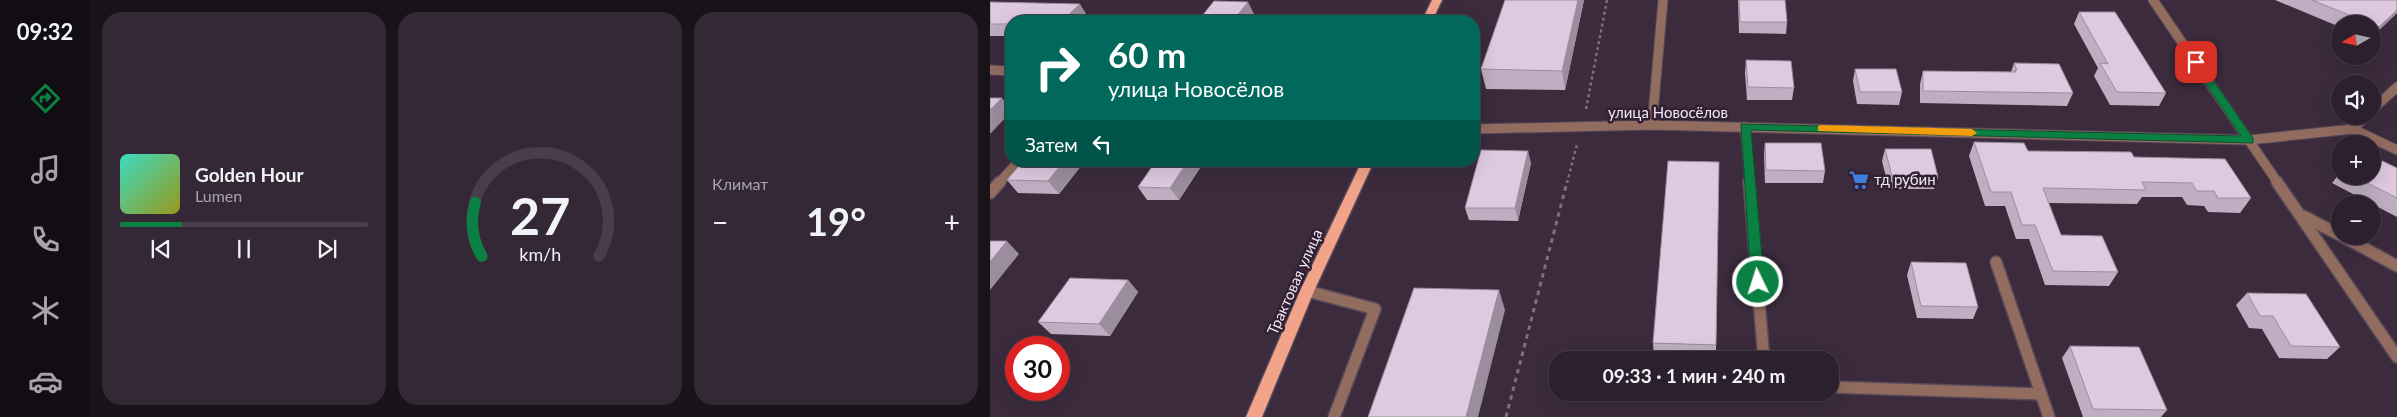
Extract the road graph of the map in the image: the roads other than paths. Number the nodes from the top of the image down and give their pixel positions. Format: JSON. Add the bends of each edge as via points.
{"nodes":[{"id":1,"x":1436,"y":0,"type":"edge"},
{"id":2,"x":1663,"y":0,"type":"edge"},
{"id":3,"x":2153,"y":0,"type":"edge"},
{"id":4,"x":1430,"y":15,"type":"edge"},
{"id":5,"x":990,"y":70,"type":"edge"},
{"id":6,"x":1005,"y":71,"type":"edge"},
{"id":7,"x":2397,"y":87,"type":"edge"},
{"id":8,"x":2381,"y":102,"type":"edge"},
{"id":9,"x":1652,"y":125,"type":"junction"},
{"id":10,"x":2357,"y":125,"type":"edge"},
{"id":11,"x":1745,"y":127,"type":"junction"},
{"id":12,"x":1480,"y":129,"type":"edge"},
{"id":13,"x":2353,"y":129,"type":"junction"},
{"id":14,"x":2249,"y":140,"type":"junction"},
{"id":15,"x":2397,"y":150,"type":"edge"},
{"id":16,"x":1014,"y":167,"type":"edge"},
{"id":17,"x":1365,"y":167,"type":"edge"},
{"id":18,"x":990,"y":193,"type":"edge"},
{"id":19,"x":2300,"y":214,"type":"junction"},
{"id":20,"x":2331,"y":231,"type":"edge"},
{"id":21,"x":2358,"y":245,"type":"edge"},
{"id":22,"x":1996,"y":262,"type":"dead end"},
{"id":23,"x":2397,"y":266,"type":"edge"},
{"id":24,"x":1307,"y":291,"type":"junction"},
{"id":25,"x":1763,"y":351,"type":"edge"},
{"id":26,"x":2397,"y":357,"type":"edge"},
{"id":27,"x":1839,"y":387,"type":"edge"},
{"id":28,"x":2041,"y":394,"type":"junction"},
{"id":29,"x":1254,"y":417,"type":"edge"},
{"id":30,"x":1334,"y":417,"type":"edge"},
{"id":31,"x":2049,"y":417,"type":"edge"}],
"edges":[{"from":1,"to":4,"type":"main road"},
{"from":2,"to":9,"type":"street"},
{"from":3,"to":14,"type":"street"},
{"from":5,"to":6,"type":"street"},
{"from":7,"to":8,"type":"street"},
{"from":9,"to":11,"type":"street","name":"улица Новосёлов"},
{"from":9,"to":12,"type":"street","name":"улица Новосёлов"},
{"from":10,"to":13,"type":"street"},
{"from":11,"to":14,"type":"street","name":"улица Новосёлов"},
{"from":11,"to":25,"type":"street"},
{"from":13,"to":14,"type":"street","name":"улица Новосёлов"},
{"from":13,"to":15,"type":"street"},
{"from":14,"to":19,"type":"street"},
{"from":16,"to":18,"type":"street"},
{"from":17,"to":24,"type":"main road","name":"Трактовая улица"},
{"from":19,"to":20,"type":"street"},
{"from":19,"to":26,"type":"street"},
{"from":21,"to":23,"type":"street"},
{"from":22,"to":28,"type":"street"},
{"from":24,"to":29,"type":"main road","name":"Трактовая улица"},
{"from":24,"to":30,"type":"street","via":[[1375,309]]},
{"from":27,"to":28,"type":"street"},
{"from":28,"to":31,"type":"street"}]}
